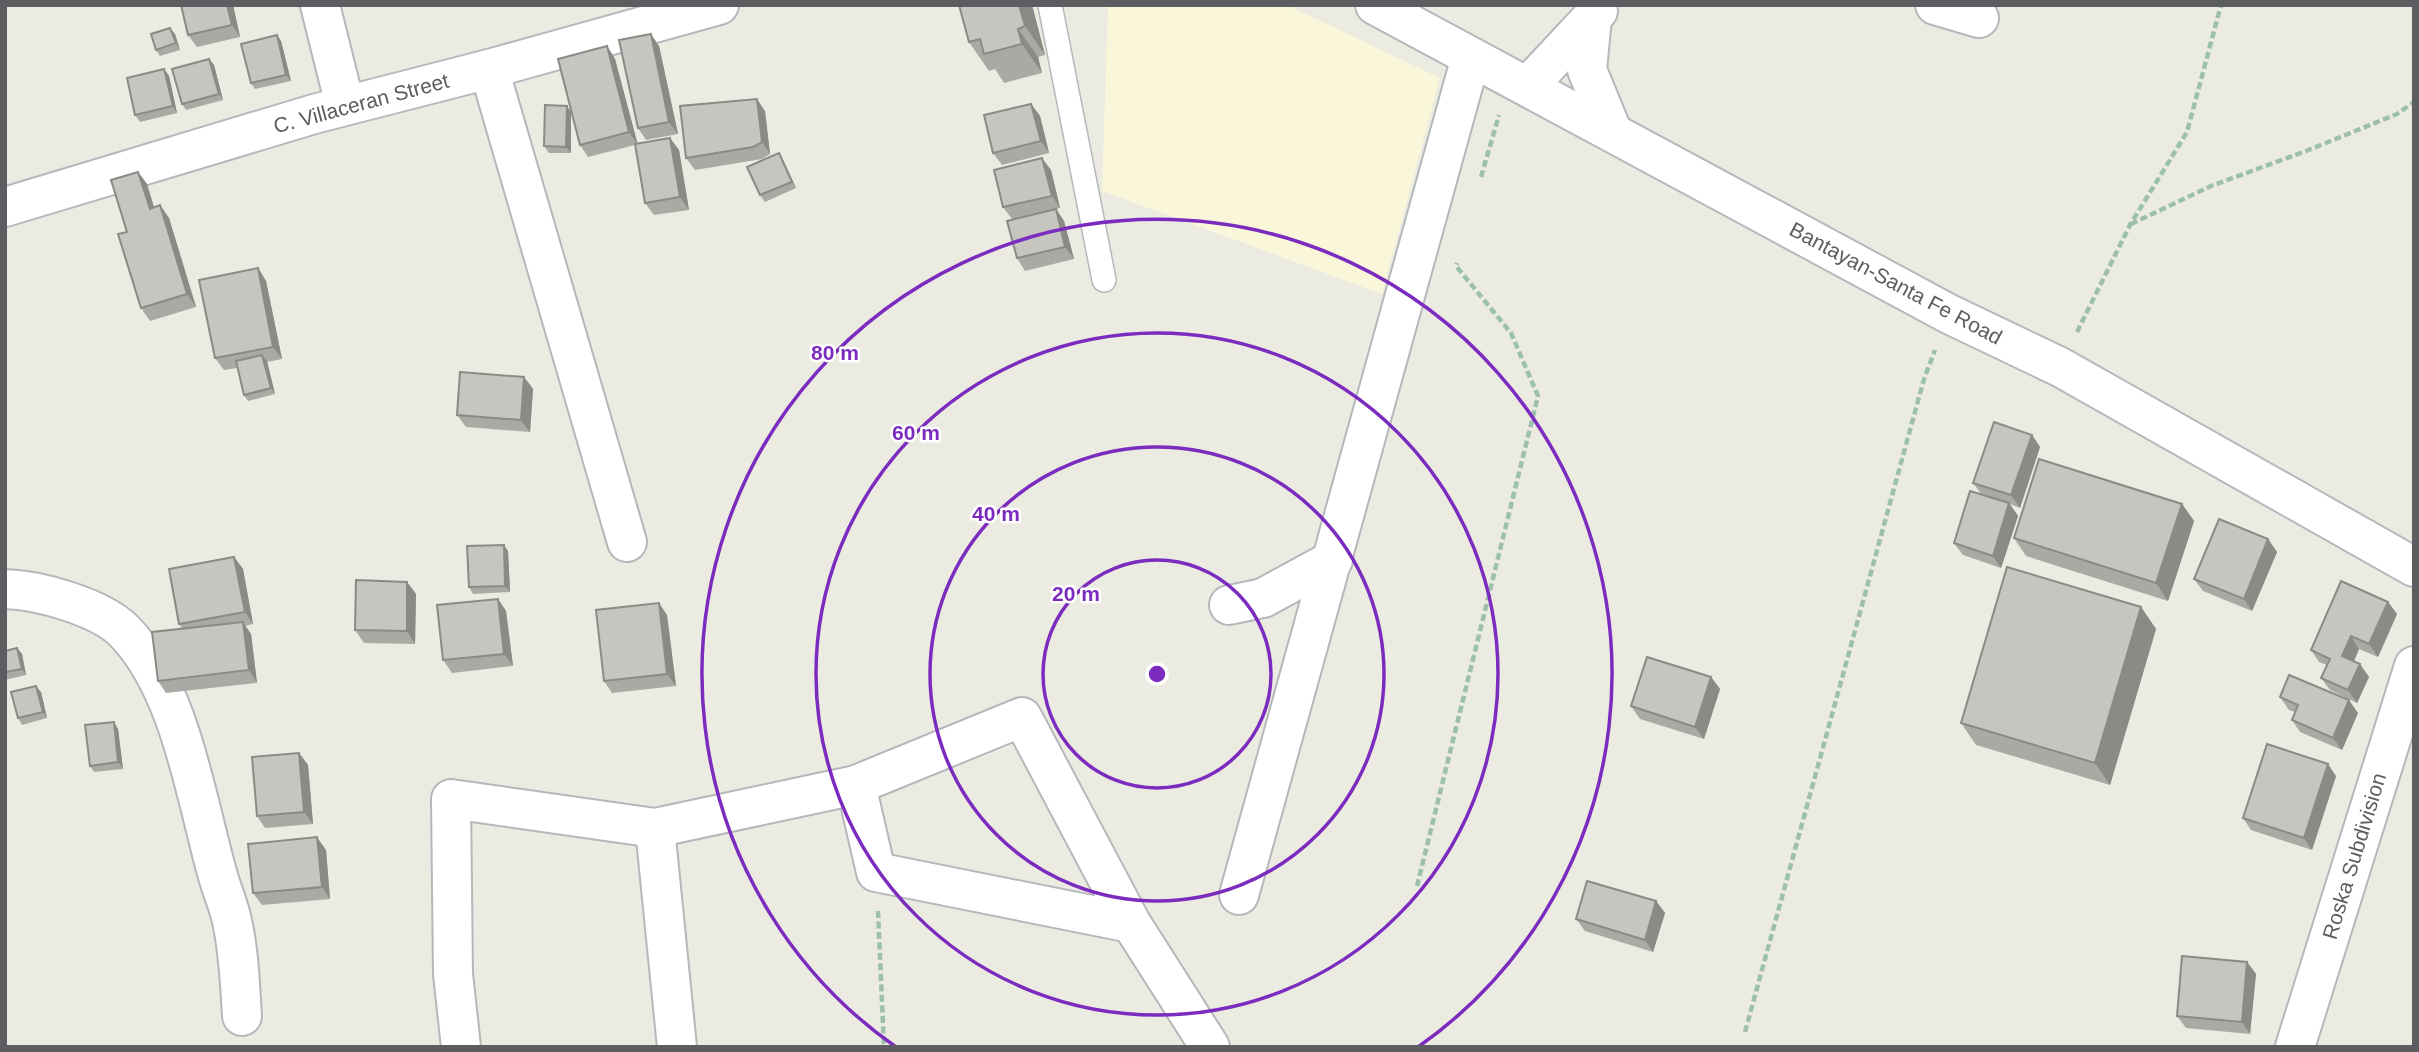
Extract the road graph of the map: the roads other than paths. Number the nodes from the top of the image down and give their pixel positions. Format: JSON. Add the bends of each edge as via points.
{"nodes":[{"id":1,"x":320,"y":5,"type":"edge"},
{"id":2,"x":719,"y":5,"type":"edge"},
{"id":3,"x":1050,"y":5,"type":"edge"},
{"id":4,"x":1375,"y":5,"type":"edge"},
{"id":5,"x":1934,"y":5,"type":"edge"},
{"id":6,"x":1598,"y":12,"type":"edge"},
{"id":7,"x":1979,"y":18,"type":"dead end"},
{"id":8,"x":1471,"y":57,"type":"junction"},
{"id":9,"x":489,"y":69,"type":"junction"},
{"id":10,"x":1519,"y":82,"type":"junction"},
{"id":11,"x":345,"y":105,"type":"junction"},
{"id":12,"x":1612,"y":131,"type":"junction"},
{"id":13,"x":5,"y":208,"type":"edge"},
{"id":14,"x":1104,"y":281,"type":"dead end"},
{"id":15,"x":626,"y":542,"type":"dead end"},
{"id":16,"x":1333,"y":560,"type":"junction"},
{"id":17,"x":2414,"y":567,"type":"edge"},
{"id":18,"x":5,"y":589,"type":"edge"},
{"id":19,"x":1229,"y":605,"type":"dead end"},
{"id":20,"x":2414,"y":666,"type":"edge"},
{"id":21,"x":856,"y":785,"type":"junction"},
{"id":22,"x":655,"y":828,"type":"junction"},
{"id":23,"x":1239,"y":895,"type":"dead end"},
{"id":24,"x":1130,"y":923,"type":"junction"},
{"id":25,"x":242,"y":1016,"type":"dead end"},
{"id":26,"x":461,"y":1047,"type":"edge"},
{"id":27,"x":677,"y":1047,"type":"edge"},
{"id":28,"x":1210,"y":1047,"type":"edge"},
{"id":29,"x":2295,"y":1047,"type":"edge"}],
"edges":[{"from":1,"to":11,"type":"street"},
{"from":2,"to":9,"type":"street","name":"C. Villaceran Street"},
{"from":3,"to":14,"type":"lane"},
{"from":4,"to":8,"type":"street","name":"Bantayan-Santa Fe Road"},
{"from":5,"to":7,"type":"street"},
{"from":6,"to":10,"type":"street"},
{"from":6,"to":12,"type":"street","via":[[1587,70]]},
{"from":8,"to":10,"type":"street","name":"Bantayan-Santa Fe Road"},
{"from":8,"to":16,"type":"street"},
{"from":9,"to":11,"type":"street","name":"C. Villaceran Street"},
{"from":9,"to":15,"type":"street"},
{"from":10,"to":12,"type":"street","name":"Bantayan-Santa Fe Road"},
{"from":11,"to":13,"type":"street","name":"C. Villaceran Street"},
{"from":12,"to":17,"type":"street","name":"Bantayan-Santa Fe Road","via":[[1949,314],[2060,368]]},
{"from":16,"to":19,"type":"street","via":[[1263,598]]},
{"from":16,"to":23,"type":"street"},
{"from":18,"to":25,"type":"street","via":[[79,604],[121,628],[145,654],[192,769],[232,920]]},
{"from":20,"to":29,"type":"street","name":"Roska Subdivision"},
{"from":21,"to":22,"type":"street"},
{"from":21,"to":24,"type":"street","via":[[876,872]]},
{"from":21,"to":24,"type":"street","via":[[1022,717]]},
{"from":22,"to":26,"type":"street","via":[[451,799],[453,974]]},
{"from":22,"to":27,"type":"street"},
{"from":24,"to":28,"type":"street"}]}
